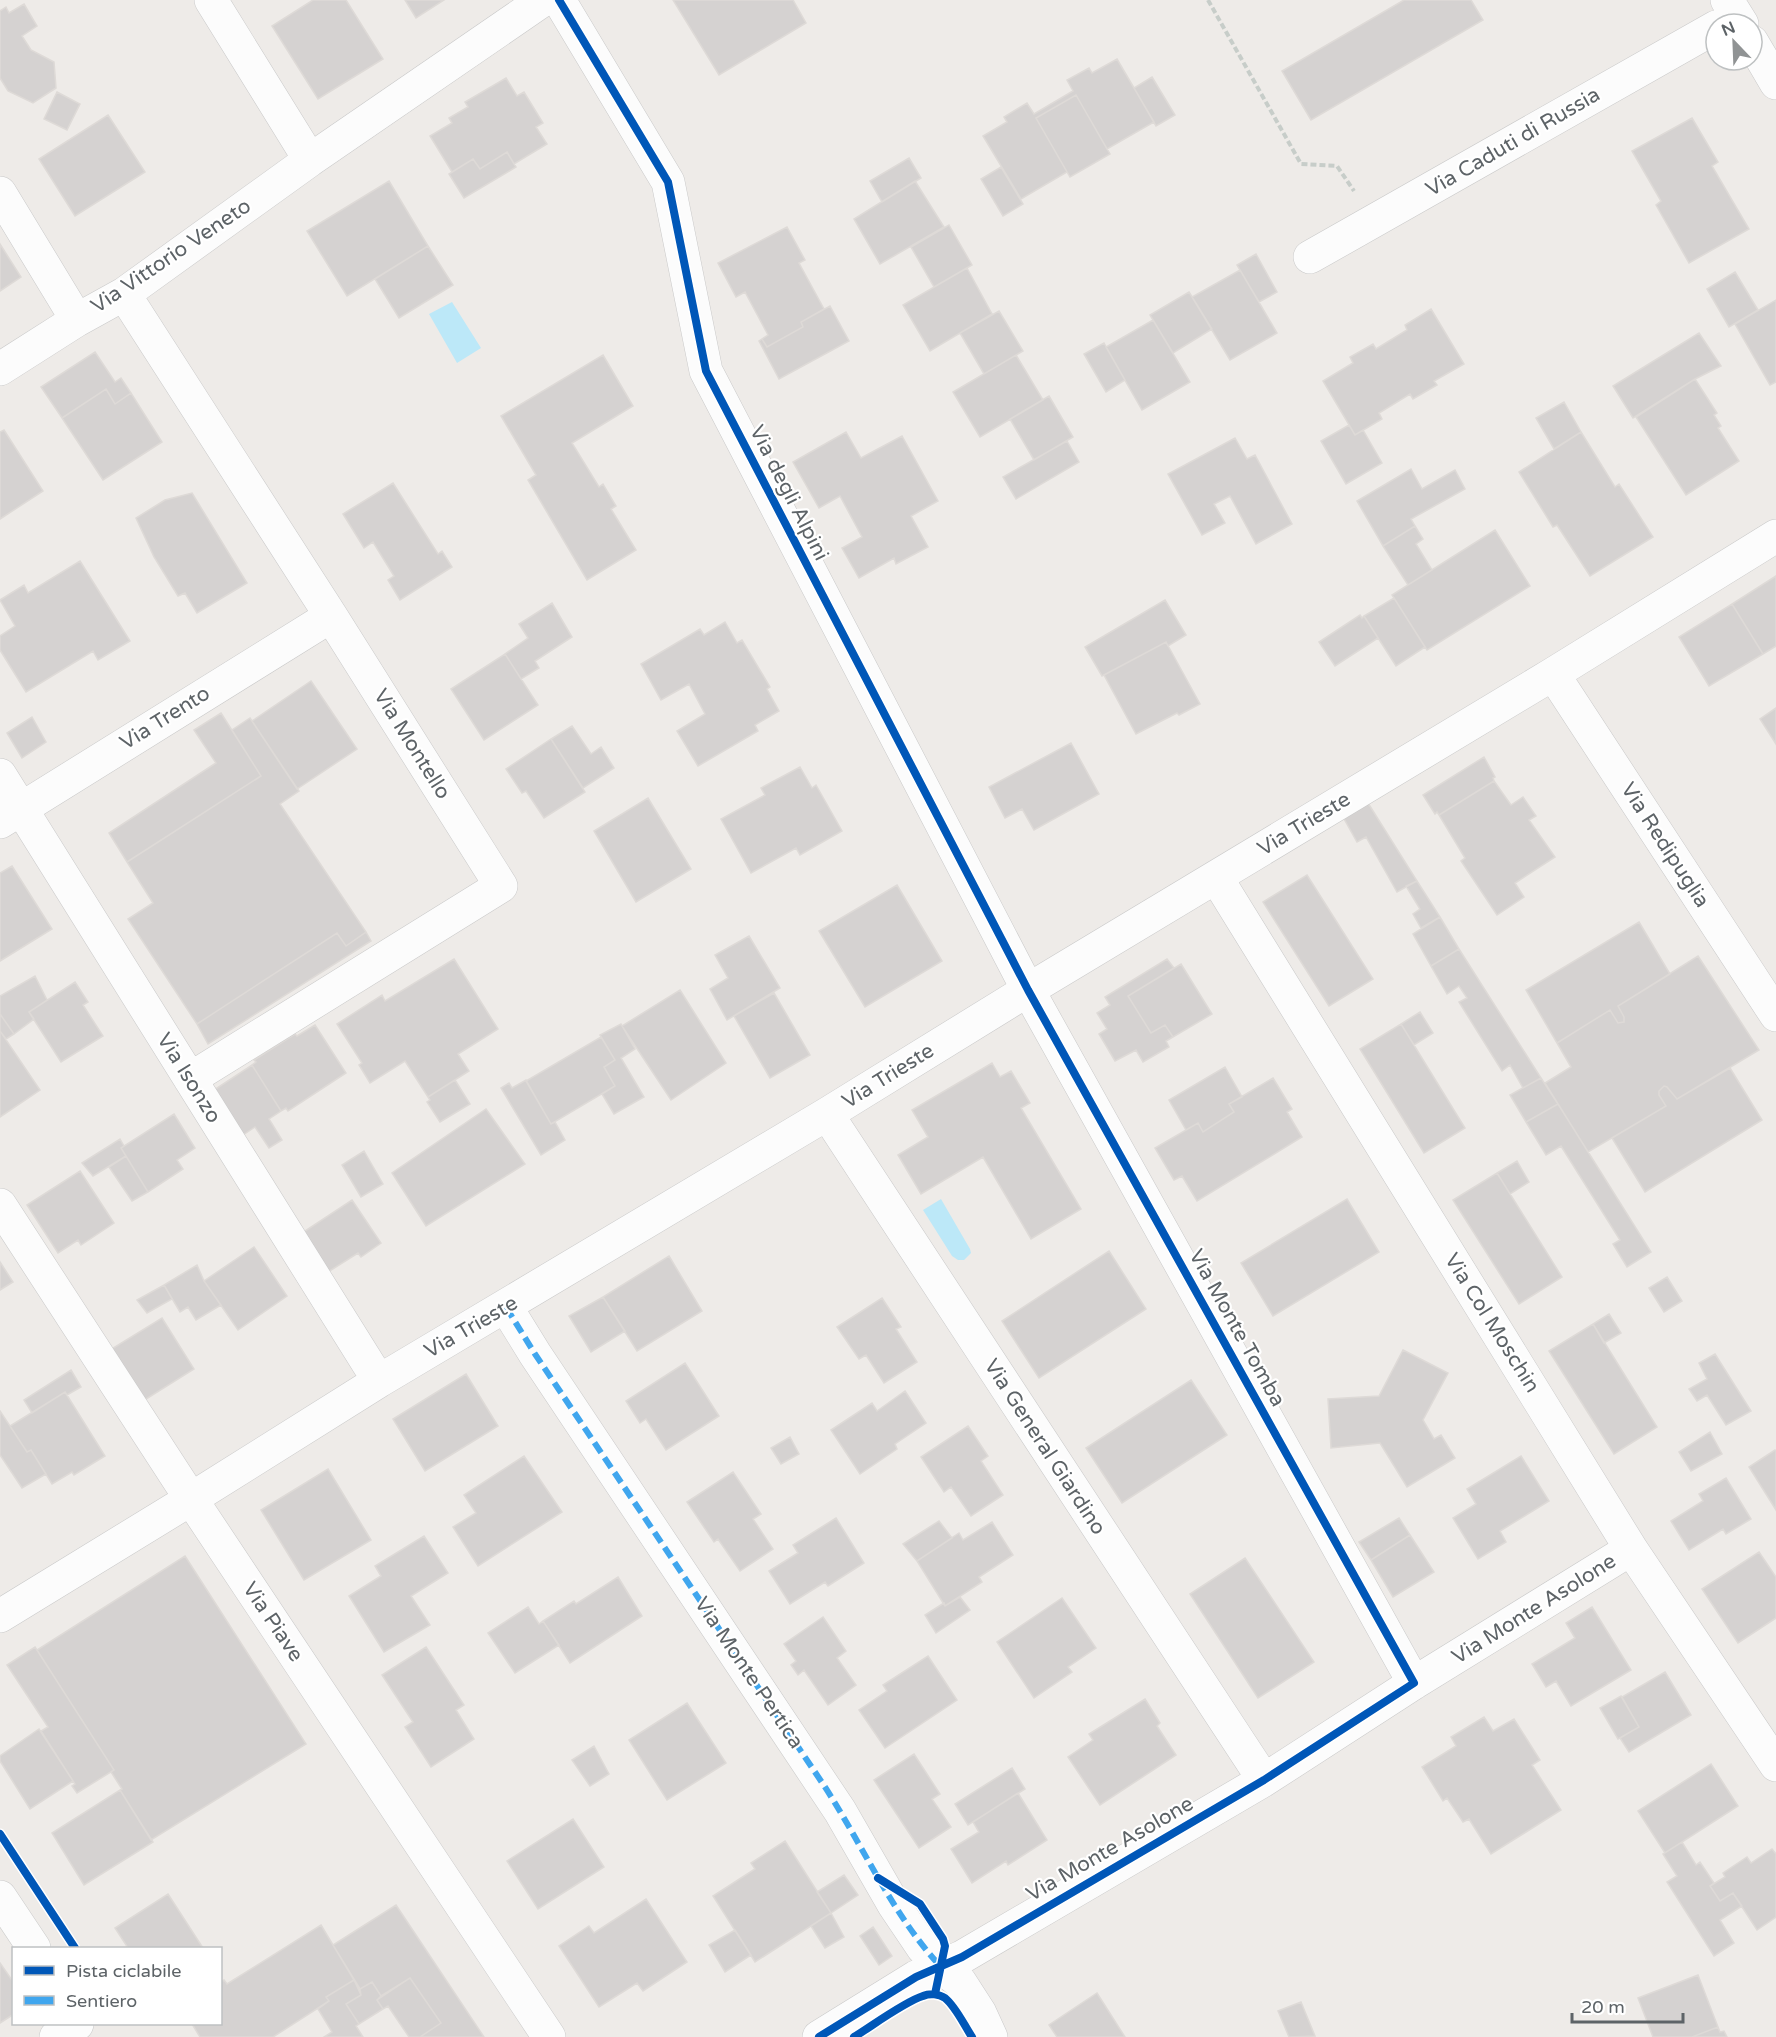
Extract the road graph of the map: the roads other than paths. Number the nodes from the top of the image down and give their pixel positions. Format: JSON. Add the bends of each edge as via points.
{"nodes":[{"id":1,"x":211,"y":0,"type":"edge"},
{"id":2,"x":543,"y":0,"type":"edge"},
{"id":3,"x":559,"y":0,"type":"edge"},
{"id":4,"x":1704,"y":38,"type":"edge"},
{"id":5,"x":1764,"y":66,"type":"edge"},
{"id":6,"x":1776,"y":82,"type":"edge"},
{"id":7,"x":310,"y":160,"type":"junction"},
{"id":8,"x":0,"y":193,"type":"edge"},
{"id":9,"x":1310,"y":257,"type":"dead end"},
{"id":10,"x":124,"y":294,"type":"junction"},
{"id":11,"x":77,"y":320,"type":"junction"},
{"id":12,"x":0,"y":369,"type":"edge"},
{"id":13,"x":1776,"y":536,"type":"edge"},
{"id":14,"x":331,"y":616,"type":"junction"},
{"id":15,"x":1553,"y":674,"type":"junction"},
{"id":16,"x":0,"y":775,"type":"edge"},
{"id":17,"x":11,"y":815,"type":"edge"},
{"id":18,"x":1216,"y":877,"type":"junction"},
{"id":19,"x":1028,"y":990,"type":"junction"},
{"id":20,"x":1776,"y":1015,"type":"edge"},
{"id":21,"x":190,"y":1079,"type":"junction"},
{"id":22,"x":827,"y":1114,"type":"junction"},
{"id":23,"x":0,"y":1205,"type":"edge"},
{"id":24,"x":506,"y":1307,"type":"junction"},
{"id":25,"x":379,"y":1381,"type":"junction"},
{"id":26,"x":191,"y":1499,"type":"junction"},
{"id":27,"x":1631,"y":1549,"type":"junction"},
{"id":28,"x":0,"y":1616,"type":"edge"},
{"id":29,"x":1414,"y":1683,"type":"junction"},
{"id":30,"x":1776,"y":1765,"type":"edge"},
{"id":31,"x":1264,"y":1780,"type":"junction"},
{"id":32,"x":0,"y":1896,"type":"edge"},
{"id":33,"x":33,"y":1947,"type":"edge"},
{"id":34,"x":941,"y":1967,"type":"junction"},
{"id":35,"x":75,"y":2025,"type":"edge"},
{"id":36,"x":56,"y":2037,"type":"edge"},
{"id":37,"x":549,"y":2037,"type":"edge"},
{"id":38,"x":819,"y":2037,"type":"edge"},
{"id":39,"x":991,"y":2037,"type":"edge"}],
"edges":[{"from":1,"to":7,"type":"street"},
{"from":2,"to":7,"type":"street","name":"Via Vittorio Veneto"},
{"from":3,"to":19,"type":"street","name":"Via degli Alpini","via":[[668,182],[706,370]]},
{"from":4,"to":9,"type":"street","name":"Via Caduti di Russia"},
{"from":5,"to":6,"type":"street","name":"Via Caduti di Russia"},
{"from":7,"to":10,"type":"street","name":"Via Vittorio Veneto"},
{"from":8,"to":11,"type":"street"},
{"from":10,"to":11,"type":"street","name":"Via Vittorio Veneto"},
{"from":10,"to":14,"type":"street","name":"Via Montello"},
{"from":11,"to":12,"type":"street","name":"Via Vittorio Veneto"},
{"from":13,"to":15,"type":"street","name":"Via Trieste"},
{"from":14,"to":17,"type":"street","name":"Via Trento"},
{"from":14,"to":21,"type":"street","name":"Via Montello","via":[[501,886]]},
{"from":15,"to":18,"type":"street","name":"Via Trieste"},
{"from":15,"to":20,"type":"street","name":"Via Redipuglia"},
{"from":16,"to":17,"type":"street","name":"Via Isonzo"},
{"from":17,"to":21,"type":"street","name":"Via Isonzo"},
{"from":18,"to":19,"type":"street","name":"Via Trieste"},
{"from":18,"to":27,"type":"street","name":"Via Col Moschin"},
{"from":19,"to":22,"type":"street","name":"Via Trieste"},
{"from":19,"to":29,"type":"street","name":"Via Monte Tomba"},
{"from":21,"to":25,"type":"street","name":"Via Isonzo"},
{"from":22,"to":24,"type":"street","name":"Via Trieste"},
{"from":22,"to":31,"type":"street","name":"Via General Giardino"},
{"from":23,"to":26,"type":"street","name":"Via Piave"},
{"from":24,"to":25,"type":"street","name":"Via Trieste"},
{"from":24,"to":34,"type":"street","name":"Via Monte Pertica","via":[[840,1811],[894,1905]]},
{"from":25,"to":26,"type":"street","name":"Via Trieste"},
{"from":26,"to":28,"type":"street","name":"Via Trieste"},
{"from":26,"to":37,"type":"street","name":"Via Piave"},
{"from":27,"to":29,"type":"street","name":"Via Monte Asolone"},
{"from":27,"to":30,"type":"street","name":"Via Col Moschin"},
{"from":29,"to":31,"type":"street","name":"Via Monte Asolone"},
{"from":31,"to":34,"type":"street","name":"Via Monte Asolone"},
{"from":32,"to":33,"type":"street"},
{"from":34,"to":38,"type":"street","name":"Via Monte Asolone","via":[[916,1977]]},
{"from":34,"to":39,"type":"street","name":"Via Monte Pertica","via":[[960,1982]]},
{"from":35,"to":36,"type":"street"}]}
